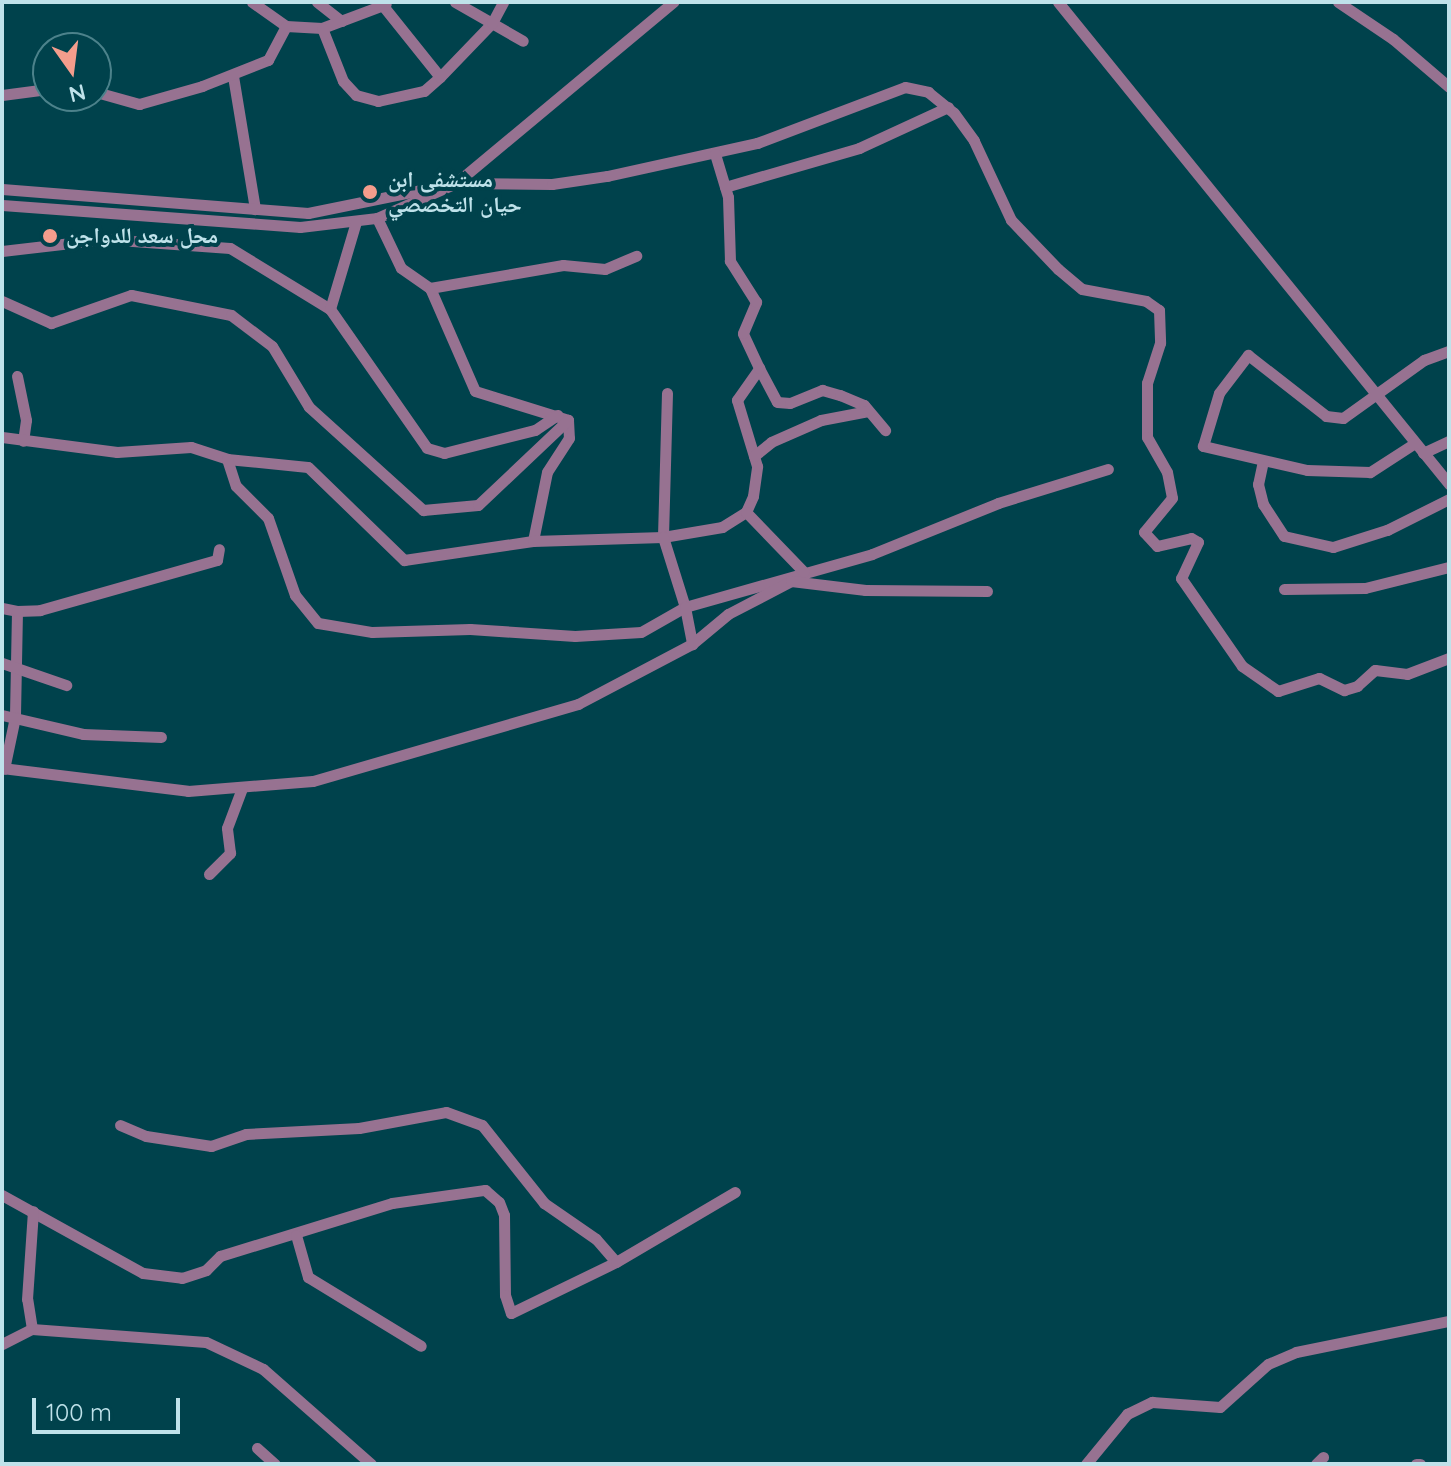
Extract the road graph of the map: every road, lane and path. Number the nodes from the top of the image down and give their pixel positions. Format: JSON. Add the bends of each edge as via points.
{"nodes":[{"id":1,"x":252,"y":2,"type":"edge"},
{"id":2,"x":317,"y":2,"type":"edge"},
{"id":3,"x":455,"y":2,"type":"edge"},
{"id":4,"x":503,"y":2,"type":"edge"},
{"id":5,"x":673,"y":2,"type":"edge"},
{"id":6,"x":1058,"y":2,"type":"edge"},
{"id":7,"x":1338,"y":2,"type":"edge"},
{"id":8,"x":386,"y":5,"type":"edge"},
{"id":9,"x":341,"y":21,"type":"junction"},
{"id":10,"x":492,"y":23,"type":"junction"},
{"id":11,"x":286,"y":26,"type":"junction"},
{"id":12,"x":322,"y":28,"type":"junction"},
{"id":13,"x":523,"y":41,"type":"dead end"},
{"id":14,"x":233,"y":76,"type":"junction"},
{"id":15,"x":440,"y":77,"type":"junction"},
{"id":16,"x":1449,"y":87,"type":"edge"},
{"id":17,"x":32,"y":91,"type":"edge"},
{"id":18,"x":2,"y":95,"type":"edge"},
{"id":19,"x":112,"y":95,"type":"edge"},
{"id":20,"x":948,"y":107,"type":"junction"},
{"id":21,"x":715,"y":154,"type":"junction"},
{"id":22,"x":456,"y":183,"type":"junction"},
{"id":23,"x":725,"y":187,"type":"junction"},
{"id":24,"x":2,"y":189,"type":"edge"},
{"id":25,"x":206,"y":204,"type":"junction"},
{"id":26,"x":2,"y":205,"type":"edge"},
{"id":27,"x":255,"y":209,"type":"junction"},
{"id":28,"x":205,"y":218,"type":"junction"},
{"id":29,"x":377,"y":218,"type":"junction"},
{"id":30,"x":356,"y":222,"type":"junction"},
{"id":31,"x":2,"y":251,"type":"edge"},
{"id":32,"x":636,"y":256,"type":"dead end"},
{"id":33,"x":430,"y":288,"type":"junction"},
{"id":34,"x":2,"y":301,"type":"edge"},
{"id":35,"x":330,"y":309,"type":"junction"},
{"id":36,"x":1449,"y":351,"type":"edge"},
{"id":37,"x":759,"y":368,"type":"junction"},
{"id":38,"x":17,"y":376,"type":"dead end"},
{"id":39,"x":667,"y":393,"type":"dead end"},
{"id":40,"x":1377,"y":395,"type":"junction"},
{"id":41,"x":868,"y":411,"type":"junction"},
{"id":42,"x":562,"y":417,"type":"junction"},
{"id":43,"x":885,"y":430,"type":"dead end"},
{"id":44,"x":2,"y":437,"type":"edge"},
{"id":45,"x":23,"y":441,"type":"junction"},
{"id":46,"x":1449,"y":441,"type":"edge"},
{"id":47,"x":1419,"y":448,"type":"junction"},
{"id":48,"x":754,"y":456,"type":"junction"},
{"id":49,"x":227,"y":459,"type":"junction"},
{"id":50,"x":1263,"y":461,"type":"junction"},
{"id":51,"x":1108,"y":469,"type":"dead end"},
{"id":52,"x":1449,"y":484,"type":"edge"},
{"id":53,"x":1449,"y":499,"type":"edge"},
{"id":54,"x":746,"y":512,"type":"junction"},
{"id":55,"x":663,"y":537,"type":"junction"},
{"id":56,"x":533,"y":541,"type":"junction"},
{"id":57,"x":219,"y":549,"type":"dead end"},
{"id":58,"x":1449,"y":567,"type":"edge"},
{"id":59,"x":804,"y":572,"type":"junction"},
{"id":60,"x":1284,"y":589,"type":"dead end"},
{"id":61,"x":987,"y":591,"type":"dead end"},
{"id":62,"x":685,"y":607,"type":"junction"},
{"id":63,"x":2,"y":608,"type":"edge"},
{"id":64,"x":17,"y":611,"type":"junction"},
{"id":65,"x":692,"y":644,"type":"junction"},
{"id":66,"x":1449,"y":658,"type":"edge"},
{"id":67,"x":8,"y":664,"type":"edge"},
{"id":68,"x":66,"y":685,"type":"dead end"},
{"id":69,"x":2,"y":715,"type":"edge"},
{"id":70,"x":15,"y":717,"type":"junction"},
{"id":71,"x":161,"y":737,"type":"dead end"},
{"id":72,"x":3,"y":768,"type":"edge"},
{"id":73,"x":242,"y":788,"type":"junction"},
{"id":74,"x":209,"y":874,"type":"dead end"},
{"id":75,"x":120,"y":1125,"type":"dead end"},
{"id":76,"x":735,"y":1192,"type":"dead end"},
{"id":77,"x":2,"y":1195,"type":"edge"},
{"id":78,"x":33,"y":1211,"type":"junction"},
{"id":79,"x":296,"y":1235,"type":"junction"},
{"id":80,"x":616,"y":1262,"type":"junction"},
{"id":81,"x":1449,"y":1321,"type":"edge"},
{"id":82,"x":32,"y":1329,"type":"junction"},
{"id":83,"x":2,"y":1344,"type":"edge"},
{"id":84,"x":421,"y":1346,"type":"dead end"},
{"id":85,"x":257,"y":1448,"type":"dead end"},
{"id":86,"x":275,"y":1464,"type":"edge"},
{"id":87,"x":371,"y":1464,"type":"edge"},
{"id":88,"x":1086,"y":1464,"type":"edge"}],
"edges":[{"from":1,"to":11,"type":"street"},
{"from":2,"to":9,"type":"street"},
{"from":3,"to":10,"type":"street"},
{"from":4,"to":10,"type":"street"},
{"from":5,"to":22,"type":"street"},
{"from":6,"to":40,"type":"street"},
{"from":7,"to":16,"type":"street","via":[[1393,39]]},
{"from":8,"to":9,"type":"street"},
{"from":8,"to":15,"type":"street"},
{"from":9,"to":12,"type":"street"},
{"from":10,"to":13,"type":"street"},
{"from":10,"to":15,"type":"street"},
{"from":11,"to":12,"type":"street"},
{"from":11,"to":14,"type":"street","via":[[268,60]]},
{"from":12,"to":15,"type":"street","via":[[343,81],[356,95],[378,101],[401,98],[424,91]]},
{"from":14,"to":19,"type":"street","via":[[151,103]]},
{"from":14,"to":27,"type":"street"},
{"from":17,"to":18,"type":"street"},
{"from":20,"to":21,"type":"street","via":[[928,92],[905,87]]},
{"from":20,"to":23,"type":"street","via":[[859,148]]},
{"from":20,"to":66,"type":"street","via":[[974,141],[1011,220],[1058,269],[1082,289],[1146,301],[1159,310],[1160,343],[1147,383],[1147,437],[1167,472],[1172,498],[1144,532],[1157,546],[1191,538],[1198,542],[1181,578],[1242,666],[1278,691],[1319,678],[1344,690],[1375,670],[1407,674]]},
{"from":21,"to":22,"type":"street","via":[[552,184]]},
{"from":21,"to":23,"type":"street"},
{"from":22,"to":27,"type":"street","via":[[308,213]]},
{"from":22,"to":29,"type":"street"},
{"from":23,"to":37,"type":"street","via":[[730,261],[756,302],[743,333]]},
{"from":24,"to":25,"type":"street"},
{"from":25,"to":27,"type":"street"},
{"from":25,"to":28,"type":"street"},
{"from":26,"to":28,"type":"street"},
{"from":28,"to":30,"type":"street","via":[[300,227]]},
{"from":29,"to":30,"type":"street"},
{"from":29,"to":33,"type":"street","via":[[401,268]]},
{"from":30,"to":35,"type":"street"},
{"from":31,"to":35,"type":"street","via":[[30,252],[105,239],[217,245]]},
{"from":32,"to":33,"type":"street","via":[[605,269],[563,265]]},
{"from":33,"to":42,"type":"street","via":[[475,391]]},
{"from":34,"to":42,"type":"street","via":[[51,323],[131,295],[231,315],[272,346],[309,407],[423,510],[478,505]]},
{"from":35,"to":42,"type":"street","via":[[427,448],[444,453],[535,430]]},
{"from":36,"to":40,"type":"street","via":[[1424,360]]},
{"from":37,"to":41,"type":"street","via":[[777,402],[790,403],[822,390]]},
{"from":37,"to":48,"type":"street","via":[[737,400]]},
{"from":38,"to":45,"type":"street","via":[[26,420]]},
{"from":39,"to":55,"type":"street"},
{"from":40,"to":47,"type":"street"},
{"from":40,"to":50,"type":"street","via":[[1343,418],[1326,416],[1248,355],[1219,393],[1203,446]]},
{"from":41,"to":43,"type":"street"},
{"from":41,"to":48,"type":"street","via":[[821,420],[771,442]]},
{"from":42,"to":56,"type":"street","via":[[569,438],[547,472]]},
{"from":44,"to":45,"type":"street"},
{"from":45,"to":49,"type":"street","via":[[117,452],[191,447]]},
{"from":46,"to":47,"type":"street"},
{"from":47,"to":50,"type":"street","via":[[1370,472],[1307,470]]},
{"from":47,"to":52,"type":"street"},
{"from":48,"to":54,"type":"street","via":[[753,496]]},
{"from":49,"to":56,"type":"street","via":[[308,467],[404,560]]},
{"from":49,"to":62,"type":"street","via":[[236,486],[268,518],[295,595],[318,623],[372,632],[470,629],[575,636],[641,632]]},
{"from":50,"to":53,"type":"street","via":[[1258,484],[1263,504],[1284,536],[1333,547],[1387,530]]},
{"from":51,"to":59,"type":"street","via":[[998,503],[872,554]]},
{"from":54,"to":55,"type":"street","via":[[722,527]]},
{"from":54,"to":59,"type":"street"},
{"from":55,"to":56,"type":"street"},
{"from":55,"to":62,"type":"street"},
{"from":57,"to":64,"type":"street","via":[[217,560],[40,610]]},
{"from":58,"to":60,"type":"street","via":[[1365,588]]},
{"from":59,"to":62,"type":"street"},
{"from":61,"to":65,"type":"street","via":[[865,590],[791,581],[728,614]]},
{"from":62,"to":65,"type":"street"},
{"from":63,"to":64,"type":"street"},
{"from":64,"to":67,"type":"street"},
{"from":65,"to":73,"type":"street","via":[[578,704],[313,781]]},
{"from":67,"to":68,"type":"street"},
{"from":67,"to":70,"type":"street"},
{"from":69,"to":70,"type":"street"},
{"from":70,"to":71,"type":"street","via":[[83,734]]},
{"from":70,"to":72,"type":"street"},
{"from":72,"to":73,"type":"street","via":[[188,791]]},
{"from":73,"to":74,"type":"street","via":[[227,828],[230,853]]},
{"from":75,"to":80,"type":"street","via":[[146,1136],[211,1146],[246,1134],[359,1128],[446,1112],[482,1125],[544,1203],[596,1239]]},
{"from":76,"to":80,"type":"street"},
{"from":77,"to":78,"type":"street"},
{"from":78,"to":79,"type":"street","via":[[143,1273],[182,1278],[206,1270],[220,1256]]},
{"from":78,"to":82,"type":"street","via":[[27,1299]]},
{"from":79,"to":80,"type":"street","via":[[392,1203],[485,1190],[504,1215],[505,1295],[511,1313]]},
{"from":79,"to":84,"type":"street","via":[[308,1277]]},
{"from":81,"to":88,"type":"street","via":[[1296,1352],[1268,1364],[1220,1407],[1152,1402],[1127,1414]]},
{"from":82,"to":83,"type":"street"},
{"from":82,"to":87,"type":"street","via":[[206,1342],[263,1369]]},
{"from":85,"to":86,"type":"street"}]}
